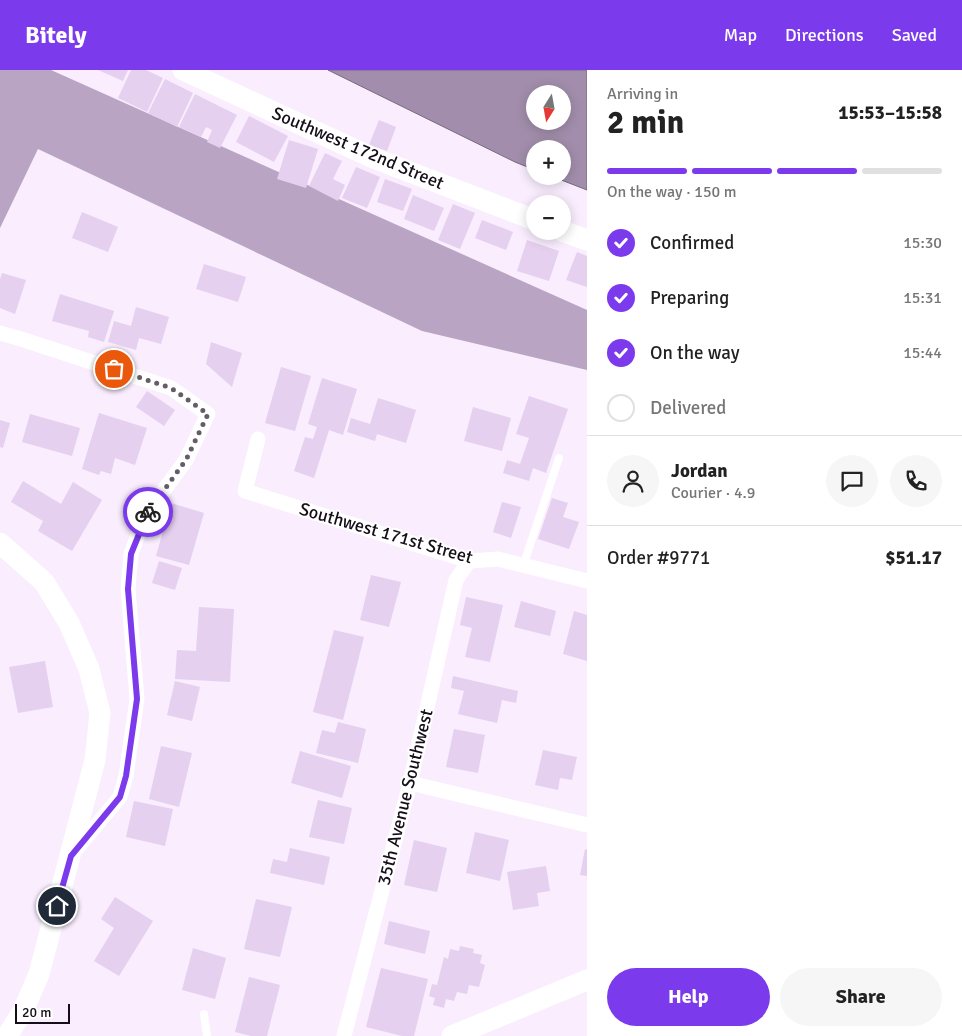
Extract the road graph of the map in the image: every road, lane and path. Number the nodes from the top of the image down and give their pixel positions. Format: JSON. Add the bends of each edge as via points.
{"nodes":[{"id":1,"x":183,"y":70,"type":"edge"},
{"id":2,"x":526,"y":217,"type":"edge"},
{"id":3,"x":571,"y":234,"type":"edge"},
{"id":4,"x":587,"y":240,"type":"edge"},
{"id":5,"x":0,"y":334,"type":"edge"},
{"id":6,"x":258,"y":439,"type":"dead end"},
{"id":7,"x":559,"y":458,"type":"dead end"},
{"id":8,"x":0,"y":543,"type":"edge"},
{"id":9,"x":469,"y":561,"type":"junction"},
{"id":10,"x":524,"y":566,"type":"junction"},
{"id":11,"x":587,"y":581,"type":"edge"},
{"id":12,"x":410,"y":783,"type":"junction"},
{"id":13,"x":587,"y":825,"type":"edge"},
{"id":14,"x":71,"y":856,"type":"junction"},
{"id":15,"x":587,"y":980,"type":"edge"},
{"id":16,"x":204,"y":1014,"type":"dead end"},
{"id":17,"x":7,"y":1036,"type":"edge"},
{"id":18,"x":207,"y":1036,"type":"edge"},
{"id":19,"x":344,"y":1036,"type":"edge"},
{"id":20,"x":452,"y":1036,"type":"edge"}],
"edges":[{"from":1,"to":2,"type":"street","name":"Southwest 172nd Street","via":[[371,157]]},
{"from":3,"to":4,"type":"street"},
{"from":5,"to":14,"type":"street","via":[[171,388],[208,414],[186,460],[145,516],[131,554],[128,589],[137,699],[126,776],[120,797]]},
{"from":6,"to":9,"type":"street","name":"Southwest 171st Street","via":[[245,490]]},
{"from":7,"to":10,"type":"lane"},
{"from":8,"to":14,"type":"street","via":[[44,582],[69,623],[89,669],[100,713],[95,760]]},
{"from":9,"to":10,"type":"street","name":"Southwest 171st Street","via":[[498,559]]},
{"from":9,"to":12,"type":"street","name":"35th Avenue Southwest","via":[[456,580]]},
{"from":10,"to":11,"type":"street","name":"Southwest 171st Street"},
{"from":12,"to":13,"type":"street"},
{"from":12,"to":19,"type":"street","name":"35th Avenue Southwest"},
{"from":14,"to":17,"type":"street","via":[[39,974],[23,1011]]},
{"from":15,"to":20,"type":"street"},
{"from":16,"to":18,"type":"lane"}]}
